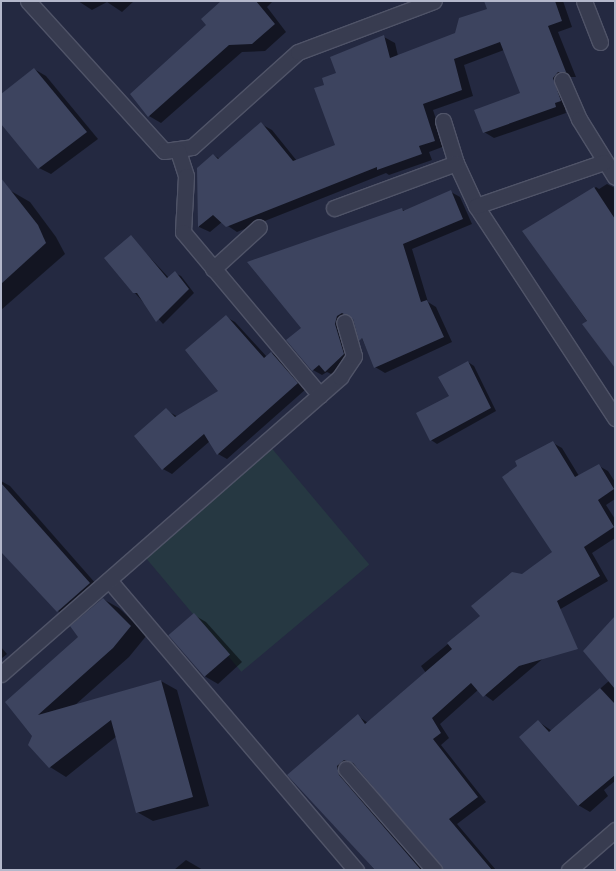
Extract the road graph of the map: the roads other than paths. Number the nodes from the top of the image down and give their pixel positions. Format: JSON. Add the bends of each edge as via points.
{"nodes":[{"id":1,"x":28,"y":1,"type":"edge"},
{"id":2,"x":434,"y":1,"type":"edge"},
{"id":3,"x":584,"y":1,"type":"edge"},
{"id":4,"x":600,"y":42,"type":"dead end"},
{"id":5,"x":562,"y":80,"type":"dead end"},
{"id":6,"x":443,"y":121,"type":"dead end"},
{"id":7,"x":178,"y":151,"type":"junction"},
{"id":8,"x":604,"y":162,"type":"junction"},
{"id":9,"x":456,"y":164,"type":"junction"},
{"id":10,"x":615,"y":177,"type":"edge"},
{"id":11,"x":476,"y":206,"type":"junction"},
{"id":12,"x":334,"y":208,"type":"dead end"},
{"id":13,"x":260,"y":227,"type":"dead end"},
{"id":14,"x":214,"y":269,"type":"junction"},
{"id":15,"x":344,"y":322,"type":"dead end"},
{"id":16,"x":320,"y":395,"type":"junction"},
{"id":17,"x":615,"y":418,"type":"edge"},
{"id":18,"x":109,"y":580,"type":"junction"},
{"id":19,"x":1,"y":674,"type":"edge"},
{"id":20,"x":346,"y":769,"type":"dead end"},
{"id":21,"x":615,"y":830,"type":"edge"},
{"id":22,"x":356,"y":870,"type":"edge"},
{"id":23,"x":434,"y":870,"type":"edge"},
{"id":24,"x":569,"y":870,"type":"edge"}],
"edges":[{"from":1,"to":7,"type":"street","via":[[164,151]]},
{"from":2,"to":7,"type":"street","via":[[298,52],[192,147]]},
{"from":3,"to":4,"type":"street"},
{"from":5,"to":8,"type":"street","via":[[579,119]]},
{"from":6,"to":9,"type":"street"},
{"from":7,"to":14,"type":"street","via":[[186,176],[183,232]]},
{"from":8,"to":10,"type":"street"},
{"from":8,"to":11,"type":"street"},
{"from":9,"to":11,"type":"street"},
{"from":9,"to":12,"type":"street"},
{"from":11,"to":17,"type":"street"},
{"from":13,"to":14,"type":"street"},
{"from":14,"to":16,"type":"street"},
{"from":15,"to":16,"type":"street","via":[[354,356],[347,369]]},
{"from":16,"to":18,"type":"street"},
{"from":18,"to":19,"type":"street"},
{"from":18,"to":22,"type":"street"},
{"from":20,"to":23,"type":"street"},
{"from":21,"to":24,"type":"street"}]}
